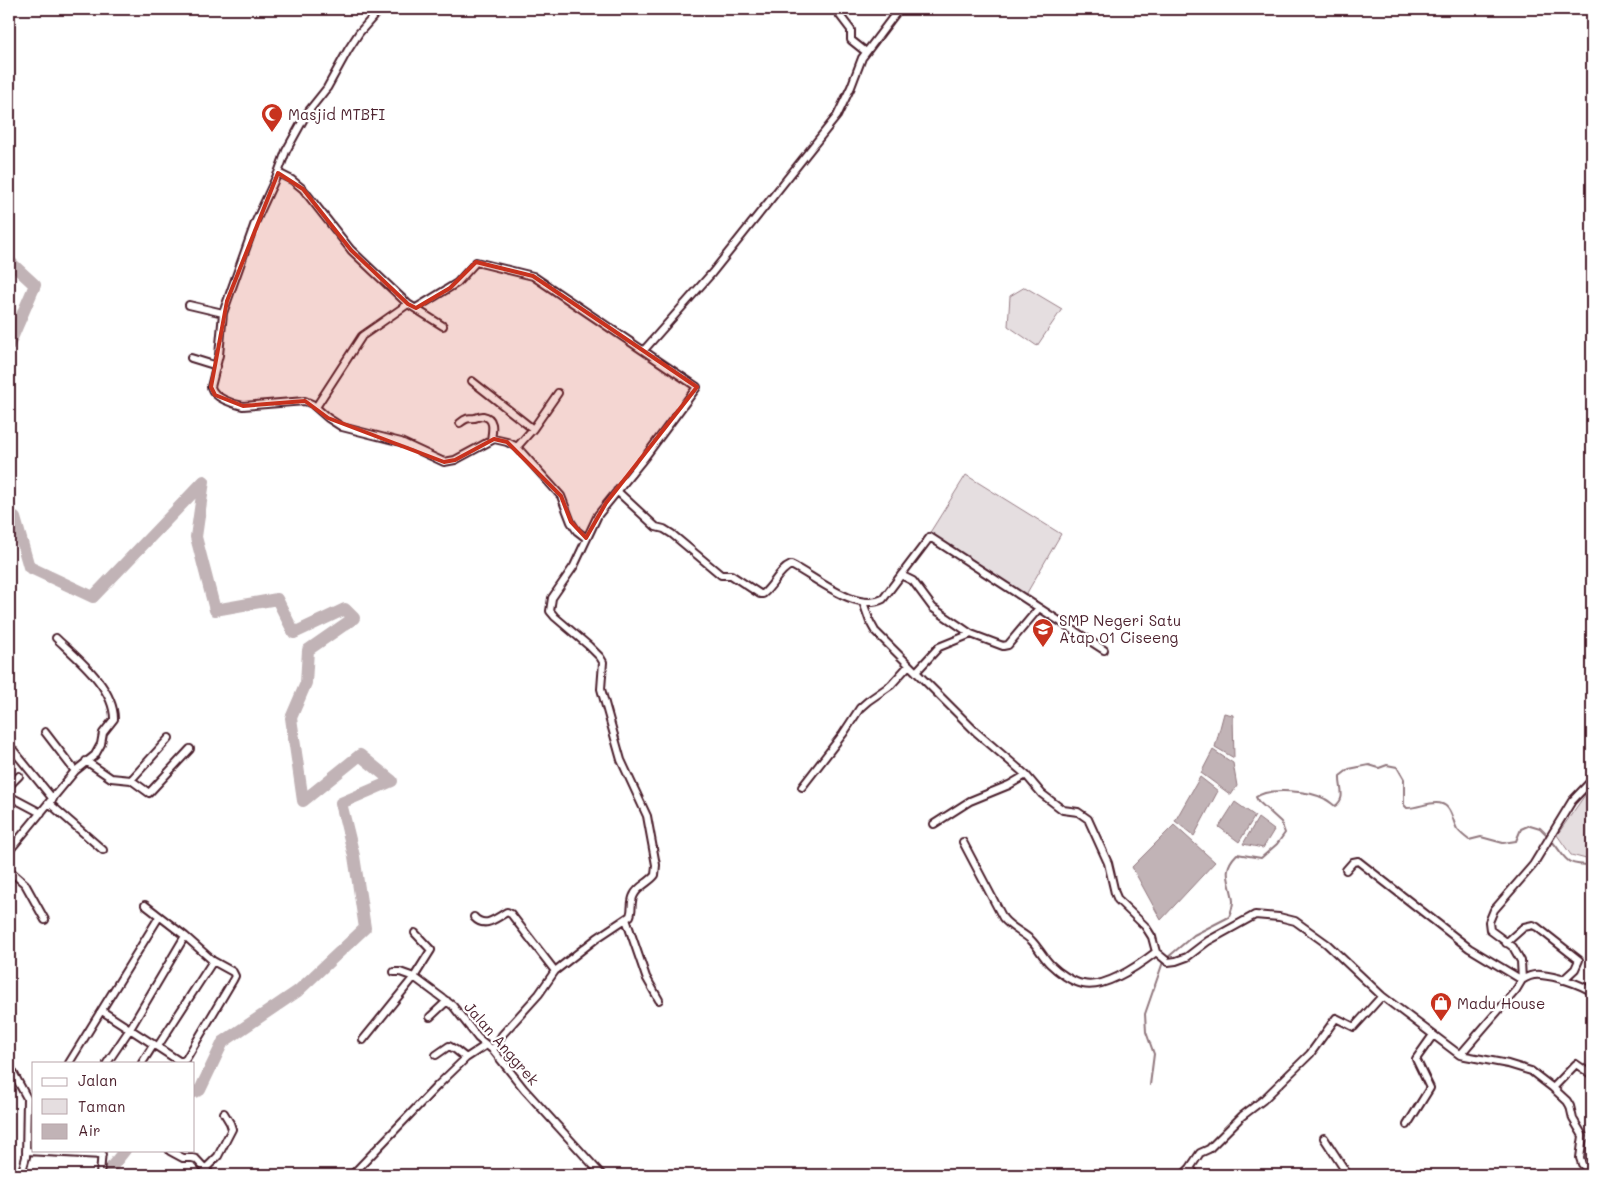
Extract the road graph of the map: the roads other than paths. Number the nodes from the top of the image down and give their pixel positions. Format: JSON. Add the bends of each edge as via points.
{"nodes":[{"id":1,"x":380,"y":9,"type":"edge"},
{"id":2,"x":835,"y":9,"type":"edge"},
{"id":3,"x":899,"y":9,"type":"edge"},
{"id":4,"x":866,"y":52,"type":"junction"},
{"id":5,"x":278,"y":173,"type":"junction"},
{"id":6,"x":408,"y":304,"type":"junction"},
{"id":7,"x":189,"y":305,"type":"dead end"},
{"id":8,"x":416,"y":308,"type":"junction"},
{"id":9,"x":223,"y":313,"type":"junction"},
{"id":10,"x":443,"y":326,"type":"dead end"},
{"id":11,"x":644,"y":350,"type":"junction"},
{"id":12,"x":191,"y":358,"type":"dead end"},
{"id":13,"x":217,"y":366,"type":"junction"},
{"id":14,"x":472,"y":381,"type":"dead end"},
{"id":15,"x":558,"y":393,"type":"dead end"},
{"id":16,"x":316,"y":407,"type":"junction"},
{"id":17,"x":460,"y":423,"type":"dead end"},
{"id":18,"x":532,"y":429,"type":"junction"},
{"id":19,"x":491,"y":440,"type":"junction"},
{"id":20,"x":516,"y":447,"type":"junction"},
{"id":21,"x":617,"y":491,"type":"junction"},
{"id":22,"x":586,"y":538,"type":"junction"},
{"id":23,"x":901,"y":575,"type":"junction"},
{"id":24,"x":863,"y":602,"type":"junction"},
{"id":25,"x":1039,"y":608,"type":"junction"},
{"id":26,"x":971,"y":634,"type":"junction"},
{"id":27,"x":56,"y":638,"type":"dead end"},
{"id":28,"x":1104,"y":650,"type":"dead end"},
{"id":29,"x":909,"y":666,"type":"junction"},
{"id":30,"x":916,"y":672,"type":"junction"},
{"id":31,"x":45,"y":732,"type":"dead end"},
{"id":32,"x":168,"y":738,"type":"dead end"},
{"id":33,"x":9,"y":746,"type":"edge"},
{"id":34,"x":190,"y":749,"type":"dead end"},
{"id":35,"x":86,"y":761,"type":"junction"},
{"id":36,"x":75,"y":771,"type":"junction"},
{"id":37,"x":1026,"y":775,"type":"junction"},
{"id":38,"x":19,"y":776,"type":"dead end"},
{"id":39,"x":131,"y":780,"type":"junction"},
{"id":40,"x":1592,"y":780,"type":"edge"},
{"id":41,"x":9,"y":786,"type":"edge"},
{"id":42,"x":802,"y":787,"type":"dead end"},
{"id":43,"x":9,"y":796,"type":"edge"},
{"id":44,"x":51,"y":801,"type":"junction"},
{"id":45,"x":41,"y":813,"type":"junction"},
{"id":46,"x":934,"y":824,"type":"dead end"},
{"id":47,"x":963,"y":842,"type":"dead end"},
{"id":48,"x":103,"y":850,"type":"dead end"},
{"id":49,"x":9,"y":851,"type":"edge"},
{"id":50,"x":9,"y":870,"type":"edge"},
{"id":51,"x":1346,"y":870,"type":"dead end"},
{"id":52,"x":145,"y":905,"type":"dead end"},
{"id":53,"x":159,"y":917,"type":"junction"},
{"id":54,"x":474,"y":917,"type":"dead end"},
{"id":55,"x":626,"y":919,"type":"junction"},
{"id":56,"x":45,"y":920,"type":"dead end"},
{"id":57,"x":415,"y":933,"type":"dead end"},
{"id":58,"x":185,"y":936,"type":"junction"},
{"id":59,"x":1506,"y":943,"type":"junction"},
{"id":60,"x":1157,"y":953,"type":"junction"},
{"id":61,"x":213,"y":962,"type":"junction"},
{"id":62,"x":554,"y":971,"type":"junction"},
{"id":63,"x":394,"y":972,"type":"dead end"},
{"id":64,"x":414,"y":977,"type":"junction"},
{"id":65,"x":1522,"y":980,"type":"junction"},
{"id":66,"x":1563,"y":980,"type":"junction"},
{"id":67,"x":1591,"y":988,"type":"edge"},
{"id":68,"x":1382,"y":996,"type":"junction"},
{"id":69,"x":658,"y":1000,"type":"dead end"},
{"id":70,"x":447,"y":1001,"type":"junction"},
{"id":71,"x":102,"y":1011,"type":"junction"},
{"id":72,"x":430,"y":1017,"type":"dead end"},
{"id":73,"x":130,"y":1029,"type":"junction"},
{"id":74,"x":1433,"y":1036,"type":"junction"},
{"id":75,"x":362,"y":1040,"type":"dead end"},
{"id":76,"x":156,"y":1045,"type":"junction"},
{"id":77,"x":486,"y":1045,"type":"junction"},
{"id":78,"x":493,"y":1050,"type":"junction"},
{"id":79,"x":436,"y":1055,"type":"dead end"},
{"id":80,"x":1460,"y":1055,"type":"junction"},
{"id":81,"x":466,"y":1058,"type":"junction"},
{"id":82,"x":70,"y":1062,"type":"edge"},
{"id":83,"x":108,"y":1062,"type":"edge"},
{"id":84,"x":143,"y":1062,"type":"edge"},
{"id":85,"x":9,"y":1065,"type":"edge"},
{"id":86,"x":1592,"y":1075,"type":"edge"},
{"id":87,"x":1553,"y":1088,"type":"junction"},
{"id":88,"x":31,"y":1099,"type":"edge"},
{"id":89,"x":224,"y":1113,"type":"dead end"},
{"id":90,"x":30,"y":1124,"type":"edge"},
{"id":91,"x":1407,"y":1125,"type":"dead end"},
{"id":92,"x":1324,"y":1138,"type":"dead end"},
{"id":93,"x":26,"y":1151,"type":"junction"},
{"id":94,"x":32,"y":1151,"type":"edge"},
{"id":95,"x":64,"y":1152,"type":"edge"},
{"id":96,"x":172,"y":1152,"type":"edge"},
{"id":97,"x":102,"y":1153,"type":"edge"},
{"id":98,"x":206,"y":1168,"type":"junction"},
{"id":99,"x":1190,"y":1168,"type":"junction"},
{"id":100,"x":18,"y":1175,"type":"edge"},
{"id":101,"x":100,"y":1175,"type":"edge"},
{"id":102,"x":211,"y":1175,"type":"edge"},
{"id":103,"x":352,"y":1175,"type":"edge"},
{"id":104,"x":602,"y":1175,"type":"edge"},
{"id":105,"x":1183,"y":1175,"type":"edge"},
{"id":106,"x":1196,"y":1175,"type":"edge"},
{"id":107,"x":1348,"y":1175,"type":"edge"},
{"id":108,"x":1592,"y":1175,"type":"edge"}],
"edges":[{"from":1,"to":5,"type":"street","via":[[348,50],[328,88],[307,113]]},
{"from":2,"to":4,"type":"street","via":[[850,30],[851,40]]},
{"from":3,"to":4,"type":"street"},
{"from":4,"to":11,"type":"street","via":[[837,116],[712,273]]},
{"from":5,"to":6,"type":"street","via":[[304,189],[351,250]]},
{"from":5,"to":9,"type":"street","via":[[255,223]]},
{"from":6,"to":8,"type":"street"},
{"from":6,"to":16,"type":"street","via":[[362,336]]},
{"from":7,"to":9,"type":"street"},
{"from":8,"to":10,"type":"street"},
{"from":8,"to":11,"type":"street","via":[[457,283],[476,262],[533,276]]},
{"from":9,"to":13,"type":"street"},
{"from":11,"to":21,"type":"street","via":[[697,387]]},
{"from":12,"to":13,"type":"street"},
{"from":13,"to":16,"type":"street","via":[[212,391],[237,405],[305,401]]},
{"from":14,"to":18,"type":"street"},
{"from":15,"to":18,"type":"street"},
{"from":16,"to":19,"type":"street","via":[[342,427],[401,442],[444,462],[455,460]]},
{"from":17,"to":19,"type":"street","via":[[467,418],[483,416],[492,421]]},
{"from":18,"to":20,"type":"street"},
{"from":19,"to":20,"type":"street"},
{"from":20,"to":22,"type":"street","via":[[561,496],[571,522]]},
{"from":21,"to":22,"type":"street","via":[[598,514]]},
{"from":21,"to":24,"type":"street","via":[[656,527],[672,534],[721,575],[731,575],[760,594],[764,594],[791,565],[836,591]]},
{"from":22,"to":55,"type":"street","via":[[574,566],[552,598],[550,611],[596,652],[602,662],[601,689],[618,750],[647,816],[656,870],[653,878],[634,894],[632,911]]},
{"from":23,"to":24,"type":"street","via":[[883,599],[876,603]]},
{"from":23,"to":25,"type":"street","via":[[930,537]]},
{"from":23,"to":26,"type":"street","via":[[912,581],[933,608]]},
{"from":24,"to":29,"type":"street","via":[[872,626]]},
{"from":25,"to":26,"type":"street","via":[[1008,645]]},
{"from":25,"to":28,"type":"street"},
{"from":26,"to":30,"type":"street","via":[[939,647]]},
{"from":27,"to":35,"type":"street","via":[[91,672],[108,698],[114,716],[103,733],[98,750]]},
{"from":29,"to":30,"type":"street"},
{"from":29,"to":42,"type":"street","via":[[891,685],[860,708]]},
{"from":30,"to":37,"type":"street","via":[[976,732]]},
{"from":31,"to":36,"type":"street"},
{"from":32,"to":39,"type":"street"},
{"from":33,"to":44,"type":"street"},
{"from":34,"to":39,"type":"street","via":[[149,793]]},
{"from":35,"to":36,"type":"street"},
{"from":35,"to":39,"type":"street","via":[[111,778]]},
{"from":36,"to":44,"type":"street"},
{"from":37,"to":46,"type":"street","via":[[970,801]]},
{"from":37,"to":60,"type":"street","via":[[1059,807],[1078,812],[1088,819],[1108,863],[1115,893],[1145,926]]},
{"from":38,"to":41,"type":"street"},
{"from":40,"to":59,"type":"street","via":[[1572,801],[1533,864],[1491,916],[1490,930]]},
{"from":43,"to":45,"type":"street"},
{"from":44,"to":45,"type":"street"},
{"from":44,"to":48,"type":"street"},
{"from":45,"to":49,"type":"street"},
{"from":47,"to":60,"type":"street","via":[[1003,918],[1032,940],[1051,965],[1074,981],[1086,985],[1101,983]]},
{"from":50,"to":56,"type":"street","via":[[24,884]]},
{"from":51,"to":65,"type":"street","via":[[1358,861],[1469,948]]},
{"from":52,"to":53,"type":"street"},
{"from":53,"to":58,"type":"street"},
{"from":53,"to":71,"type":"street"},
{"from":54,"to":62,"type":"street","via":[[487,923],[509,912]]},
{"from":55,"to":62,"type":"street"},
{"from":55,"to":69,"type":"street","via":[[646,977]]},
{"from":57,"to":64,"type":"street","via":[[431,950]]},
{"from":58,"to":61,"type":"street"},
{"from":58,"to":73,"type":"street"},
{"from":59,"to":65,"type":"street","via":[[1513,947],[1521,961]]},
{"from":59,"to":66,"type":"street","via":[[1524,927],[1533,924],[1579,960]]},
{"from":60,"to":68,"type":"street","via":[[1168,962],[1176,961],[1247,918],[1279,917],[1295,921],[1319,937]]},
{"from":61,"to":76,"type":"street"},
{"from":61,"to":76,"type":"street","via":[[235,976],[186,1059],[179,1061]]},
{"from":62,"to":78,"type":"street"},
{"from":63,"to":64,"type":"street"},
{"from":64,"to":70,"type":"street","name":"Jalan Anggrek"},
{"from":64,"to":75,"type":"street"},
{"from":65,"to":66,"type":"street","via":[[1542,974]]},
{"from":65,"to":80,"type":"street"},
{"from":66,"to":67,"type":"street"},
{"from":68,"to":74,"type":"street"},
{"from":68,"to":99,"type":"street","via":[[1354,1027],[1336,1018],[1310,1054],[1209,1149],[1200,1153]]},
{"from":70,"to":72,"type":"street"},
{"from":70,"to":77,"type":"street","name":"Jalan Anggrek"},
{"from":71,"to":73,"type":"street"},
{"from":71,"to":82,"type":"street"},
{"from":73,"to":76,"type":"street"},
{"from":73,"to":83,"type":"street"},
{"from":74,"to":80,"type":"street"},
{"from":74,"to":91,"type":"street","via":[[1416,1058],[1430,1088]]},
{"from":76,"to":84,"type":"street"},
{"from":77,"to":78,"type":"street","name":"Jalan Anggrek"},
{"from":77,"to":81,"type":"street"},
{"from":78,"to":104,"type":"street","name":"Jalan Anggrek"},
{"from":79,"to":81,"type":"street","via":[[449,1046]]},
{"from":80,"to":87,"type":"street","via":[[1531,1071]]},
{"from":81,"to":103,"type":"street"},
{"from":85,"to":88,"type":"street"},
{"from":86,"to":87,"type":"street","via":[[1576,1064]]},
{"from":87,"to":108,"type":"street","via":[[1570,1106],[1582,1136],[1580,1158]]},
{"from":88,"to":90,"type":"street"},
{"from":89,"to":98,"type":"street","via":[[232,1129],[218,1156]]},
{"from":90,"to":93,"type":"street"},
{"from":92,"to":107,"type":"street"},
{"from":93,"to":94,"type":"street"},
{"from":93,"to":100,"type":"street","via":[[24,1167]]},
{"from":95,"to":97,"type":"street"},
{"from":96,"to":98,"type":"street","via":[[183,1158],[196,1159]]},
{"from":97,"to":101,"type":"street"},
{"from":98,"to":102,"type":"street"},
{"from":99,"to":105,"type":"street"},
{"from":99,"to":106,"type":"street"}]}
